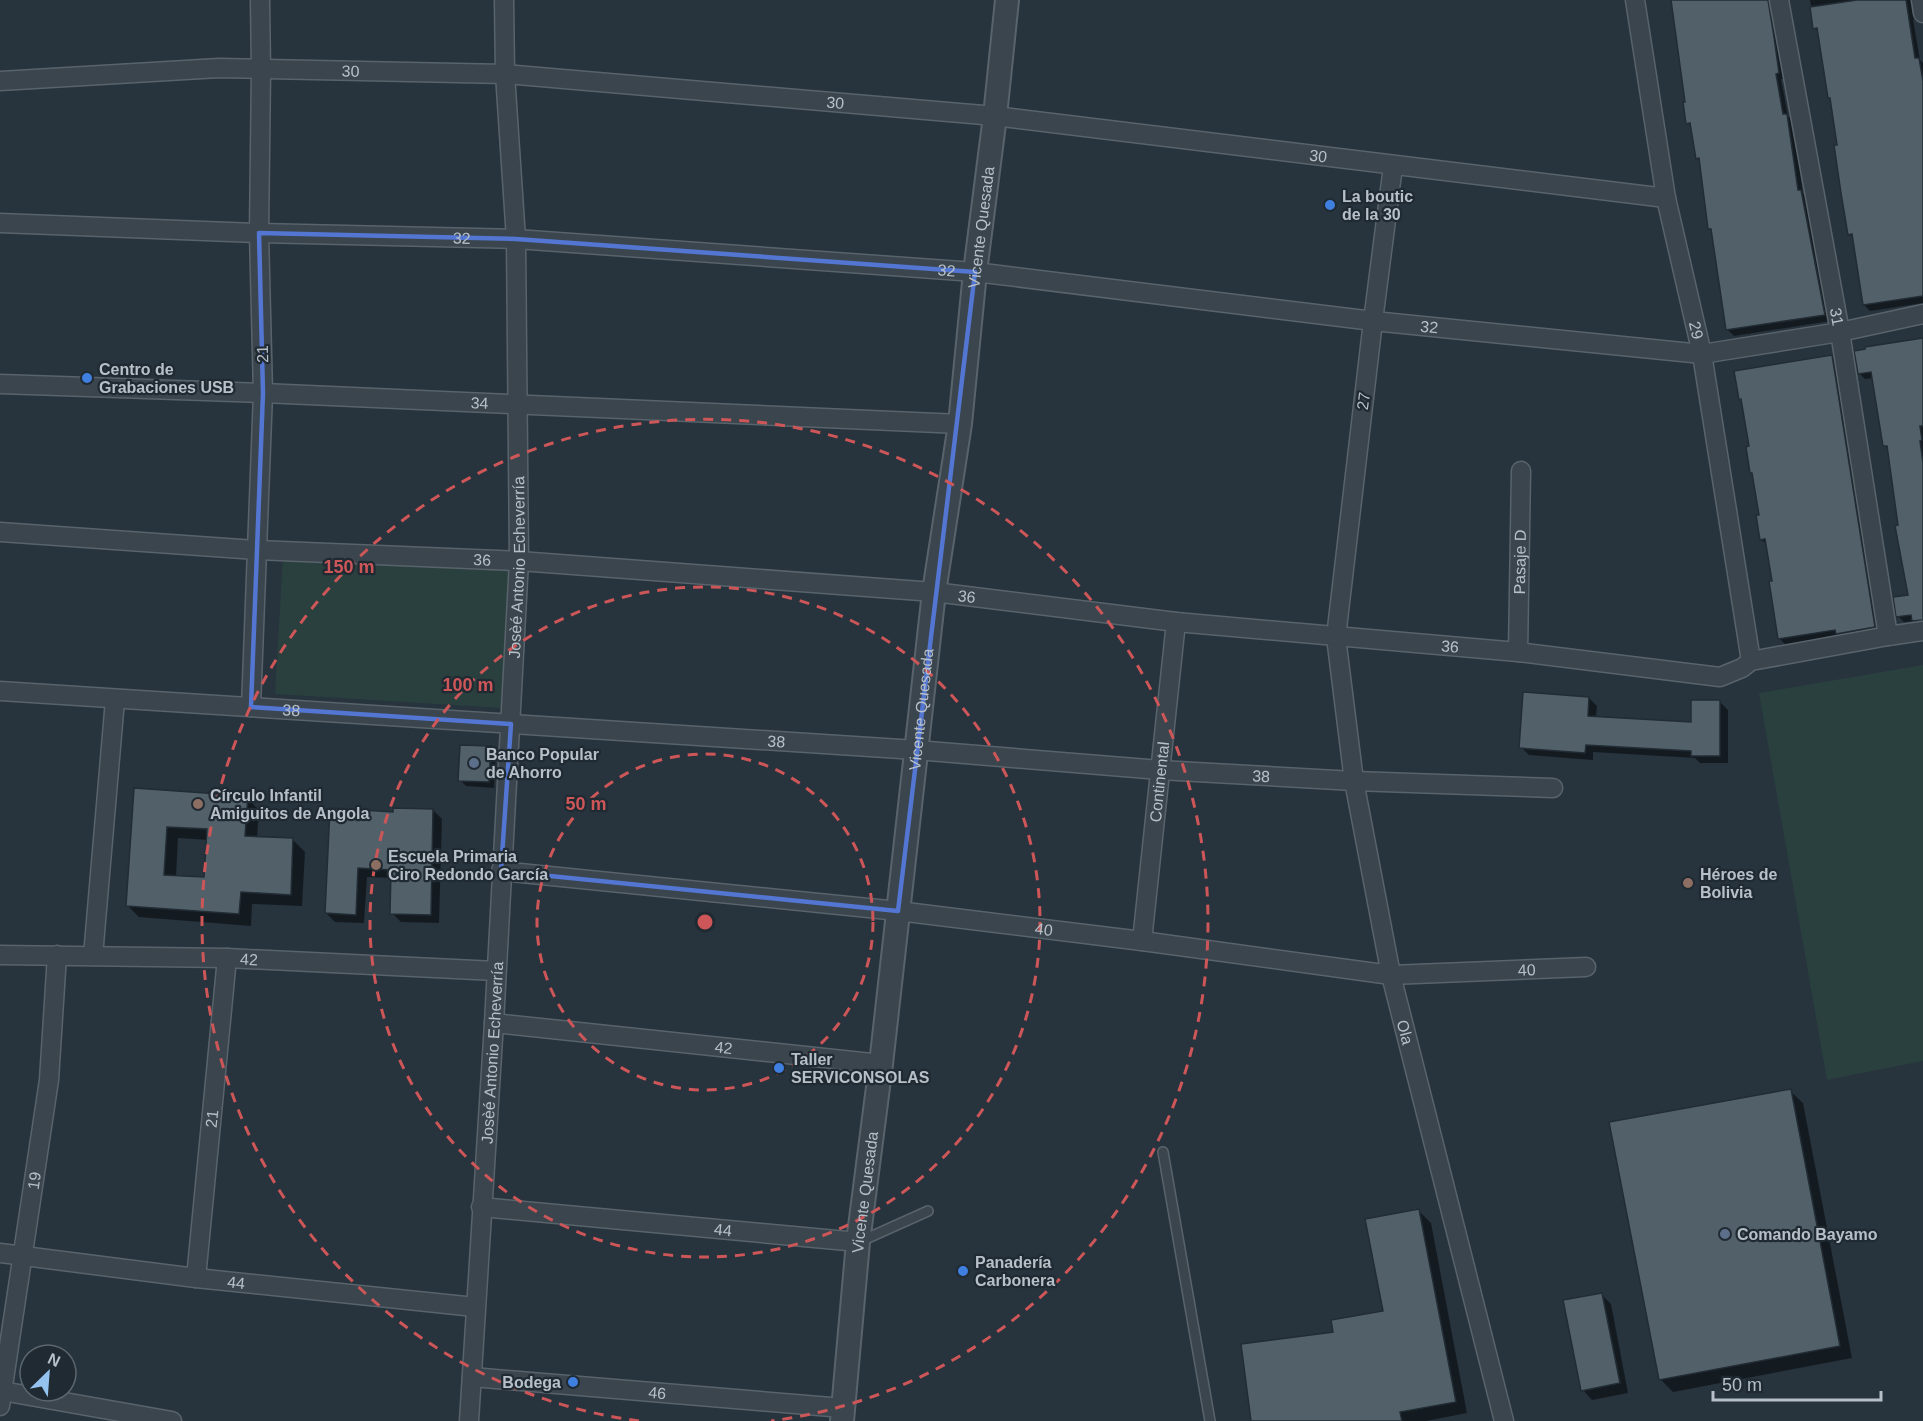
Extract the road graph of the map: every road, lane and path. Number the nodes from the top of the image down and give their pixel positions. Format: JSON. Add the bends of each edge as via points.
{"nodes":[{"id":1,"x":260,"y":0,"type":"edge"},
{"id":2,"x":504,"y":0,"type":"edge"},
{"id":3,"x":1007,"y":0,"type":"edge"},
{"id":4,"x":1635,"y":0,"type":"edge"},
{"id":5,"x":1779,"y":0,"type":"edge"},
{"id":6,"x":1920,"y":0,"type":"edge"},
{"id":7,"x":1923,"y":14,"type":"edge"},
{"id":8,"x":261,"y":70,"type":"junction"},
{"id":9,"x":506,"y":74,"type":"junction"},
{"id":10,"x":0,"y":81,"type":"edge"},
{"id":11,"x":995,"y":116,"type":"junction"},
{"id":12,"x":1393,"y":166,"type":"junction"},
{"id":13,"x":1666,"y":198,"type":"junction"},
{"id":14,"x":0,"y":223,"type":"edge"},
{"id":15,"x":259,"y":233,"type":"junction"},
{"id":16,"x":516,"y":239,"type":"junction"},
{"id":17,"x":975,"y":272,"type":"junction"},
{"id":18,"x":1923,"y":314,"type":"edge"},
{"id":19,"x":1373,"y":321,"type":"junction"},
{"id":20,"x":1840,"y":332,"type":"junction"},
{"id":21,"x":1702,"y":354,"type":"junction"},
{"id":22,"x":0,"y":384,"type":"edge"},
{"id":23,"x":263,"y":393,"type":"junction"},
{"id":24,"x":519,"y":405,"type":"junction"},
{"id":25,"x":960,"y":424,"type":"junction"},
{"id":26,"x":1521,"y":471,"type":"dead end"},
{"id":27,"x":0,"y":532,"type":"edge"},
{"id":28,"x":257,"y":550,"type":"junction"},
{"id":29,"x":519,"y":561,"type":"junction"},
{"id":30,"x":934,"y":592,"type":"junction"},
{"id":31,"x":1176,"y":622,"type":"junction"},
{"id":32,"x":1923,"y":631,"type":"edge"},
{"id":33,"x":1888,"y":636,"type":"junction"},
{"id":34,"x":1336,"y":637,"type":"junction"},
{"id":35,"x":1518,"y":652,"type":"junction"},
{"id":36,"x":1751,"y":661,"type":"junction"},
{"id":37,"x":0,"y":691,"type":"edge"},
{"id":38,"x":115,"y":700,"type":"junction"},
{"id":39,"x":251,"y":707,"type":"junction"},
{"id":40,"x":511,"y":724,"type":"junction"},
{"id":41,"x":916,"y":750,"type":"junction"},
{"id":42,"x":1160,"y":770,"type":"junction"},
{"id":43,"x":1354,"y":781,"type":"junction"},
{"id":44,"x":1553,"y":788,"type":"dead end"},
{"id":45,"x":501,"y":871,"type":"junction"},
{"id":46,"x":898,"y":911,"type":"junction"},
{"id":47,"x":1142,"y":941,"type":"junction"},
{"id":48,"x":0,"y":954,"type":"edge"},
{"id":49,"x":57,"y":955,"type":"junction"},
{"id":50,"x":93,"y":956,"type":"junction"},
{"id":51,"x":227,"y":958,"type":"junction"},
{"id":52,"x":1587,"y":967,"type":"dead end"},
{"id":53,"x":496,"y":971,"type":"junction"},
{"id":54,"x":1391,"y":975,"type":"junction"},
{"id":55,"x":494,"y":1023,"type":"junction"},
{"id":56,"x":881,"y":1064,"type":"junction"},
{"id":57,"x":1163,"y":1152,"type":"dead end"},
{"id":58,"x":481,"y":1207,"type":"junction"},
{"id":59,"x":928,"y":1211,"type":"dead end"},
{"id":60,"x":858,"y":1242,"type":"junction"},
{"id":61,"x":0,"y":1253,"type":"edge"},
{"id":62,"x":23,"y":1256,"type":"junction"},
{"id":63,"x":196,"y":1278,"type":"junction"},
{"id":64,"x":475,"y":1307,"type":"junction"},
{"id":65,"x":472,"y":1377,"type":"junction"},
{"id":66,"x":1,"y":1399,"type":"edge"},
{"id":67,"x":843,"y":1415,"type":"edge"},
{"id":68,"x":172,"y":1421,"type":"edge"},
{"id":69,"x":469,"y":1421,"type":"edge"},
{"id":70,"x":1210,"y":1421,"type":"edge"},
{"id":71,"x":1504,"y":1421,"type":"edge"}],
"edges":[{"from":1,"to":8,"type":"street","name":"21"},
{"from":2,"to":9,"type":"street","name":"Josèé Antonio Echeverría"},
{"from":3,"to":11,"type":"street","name":"Vicente Quesada"},
{"from":4,"to":13,"type":"street","name":"29"},
{"from":5,"to":20,"type":"street","name":"31"},
{"from":6,"to":7,"type":"street"},
{"from":8,"to":9,"type":"street","name":"30"},
{"from":8,"to":10,"type":"street","name":"30","via":[[219,68]]},
{"from":8,"to":15,"type":"street","name":"21"},
{"from":9,"to":11,"type":"street","name":"30"},
{"from":9,"to":16,"type":"street","name":"Josèé Antonio Echeverría"},
{"from":11,"to":12,"type":"street","name":"30"},
{"from":11,"to":17,"type":"street","name":"Vicente Quesada"},
{"from":12,"to":13,"type":"street","name":"30"},
{"from":12,"to":19,"type":"street","name":"27"},
{"from":13,"to":21,"type":"street","name":"29"},
{"from":14,"to":15,"type":"street","name":"32"},
{"from":15,"to":16,"type":"street","name":"32"},
{"from":15,"to":23,"type":"street","name":"21"},
{"from":16,"to":17,"type":"street","name":"32"},
{"from":16,"to":24,"type":"street","name":"Josèé Antonio Echeverría"},
{"from":17,"to":19,"type":"street","name":"32"},
{"from":17,"to":25,"type":"street","name":"Vicente Quesada"},
{"from":18,"to":20,"type":"street","name":"32"},
{"from":19,"to":21,"type":"street","name":"32"},
{"from":19,"to":34,"type":"street","name":"27"},
{"from":20,"to":21,"type":"street","name":"32"},
{"from":20,"to":33,"type":"street","name":"31"},
{"from":21,"to":36,"type":"street","name":"29"},
{"from":22,"to":23,"type":"street","name":"34"},
{"from":23,"to":24,"type":"street","name":"34"},
{"from":23,"to":28,"type":"street","name":"21"},
{"from":24,"to":25,"type":"street","name":"34"},
{"from":24,"to":29,"type":"street","name":"Josèé Antonio Echeverría"},
{"from":25,"to":30,"type":"street","name":"Vicente Quesada"},
{"from":26,"to":35,"type":"street","name":"Pasaje D"},
{"from":27,"to":28,"type":"street","name":"36"},
{"from":28,"to":29,"type":"street","name":"36"},
{"from":28,"to":39,"type":"street","name":"21"},
{"from":29,"to":30,"type":"street","name":"36"},
{"from":29,"to":40,"type":"street","name":"Josèé Antonio Echeverría"},
{"from":30,"to":31,"type":"street","name":"36"},
{"from":30,"to":41,"type":"street","name":"Vicente Quesada"},
{"from":31,"to":34,"type":"street","name":"36"},
{"from":31,"to":42,"type":"street","name":"Continental"},
{"from":32,"to":33,"type":"street","name":"36"},
{"from":33,"to":36,"type":"street","name":"36"},
{"from":34,"to":35,"type":"street","name":"36"},
{"from":34,"to":43,"type":"street","name":"Ola"},
{"from":35,"to":36,"type":"street","name":"36","via":[[1720,677]]},
{"from":37,"to":38,"type":"street","name":"38"},
{"from":38,"to":39,"type":"street","name":"38"},
{"from":38,"to":50,"type":"street"},
{"from":39,"to":40,"type":"street","name":"38"},
{"from":40,"to":41,"type":"street","name":"38"},
{"from":40,"to":45,"type":"street","name":"Josèé Antonio Echeverría"},
{"from":41,"to":42,"type":"street","name":"38"},
{"from":41,"to":46,"type":"street","name":"Vicente Quesada"},
{"from":42,"to":43,"type":"street","name":"38"},
{"from":42,"to":47,"type":"street","name":"Continental"},
{"from":43,"to":44,"type":"street","name":"38"},
{"from":43,"to":54,"type":"street","name":"Ola"},
{"from":45,"to":46,"type":"street","name":"40"},
{"from":45,"to":53,"type":"street","name":"Josèé Antonio Echeverría"},
{"from":46,"to":47,"type":"street","name":"40"},
{"from":46,"to":56,"type":"street","name":"Vicente Quesada"},
{"from":47,"to":54,"type":"street","name":"40"},
{"from":48,"to":49,"type":"street","name":"42"},
{"from":49,"to":50,"type":"street","name":"42"},
{"from":49,"to":62,"type":"street","name":"19","via":[[49,1080]]},
{"from":50,"to":51,"type":"street","name":"42"},
{"from":51,"to":53,"type":"street","name":"42"},
{"from":51,"to":63,"type":"street","name":"21"},
{"from":52,"to":54,"type":"street","name":"40"},
{"from":53,"to":55,"type":"street","name":"Josèé Antonio Echeverría"},
{"from":54,"to":71,"type":"street","name":"Ola"},
{"from":55,"to":56,"type":"street","name":"42"},
{"from":55,"to":58,"type":"street","name":"Josèé Antonio Echeverría"},
{"from":56,"to":60,"type":"street","name":"Vicente Quesada"},
{"from":57,"to":70,"type":"lane"},
{"from":58,"to":60,"type":"street","name":"44"},
{"from":58,"to":64,"type":"street","name":"Josèé Antonio Echeverría"},
{"from":59,"to":60,"type":"lane"},
{"from":60,"to":67,"type":"street","name":"Vicente Quesada"},
{"from":61,"to":62,"type":"street","name":"44"},
{"from":62,"to":63,"type":"street","name":"44"},
{"from":62,"to":66,"type":"street","name":"19"},
{"from":63,"to":64,"type":"street","name":"44"},
{"from":64,"to":65,"type":"street","name":"Josèé Antonio Echeverría"},
{"from":65,"to":67,"type":"street","name":"46"},
{"from":65,"to":69,"type":"street","name":"Josèé Antonio Echeverría"},
{"from":66,"to":68,"type":"street"}]}
